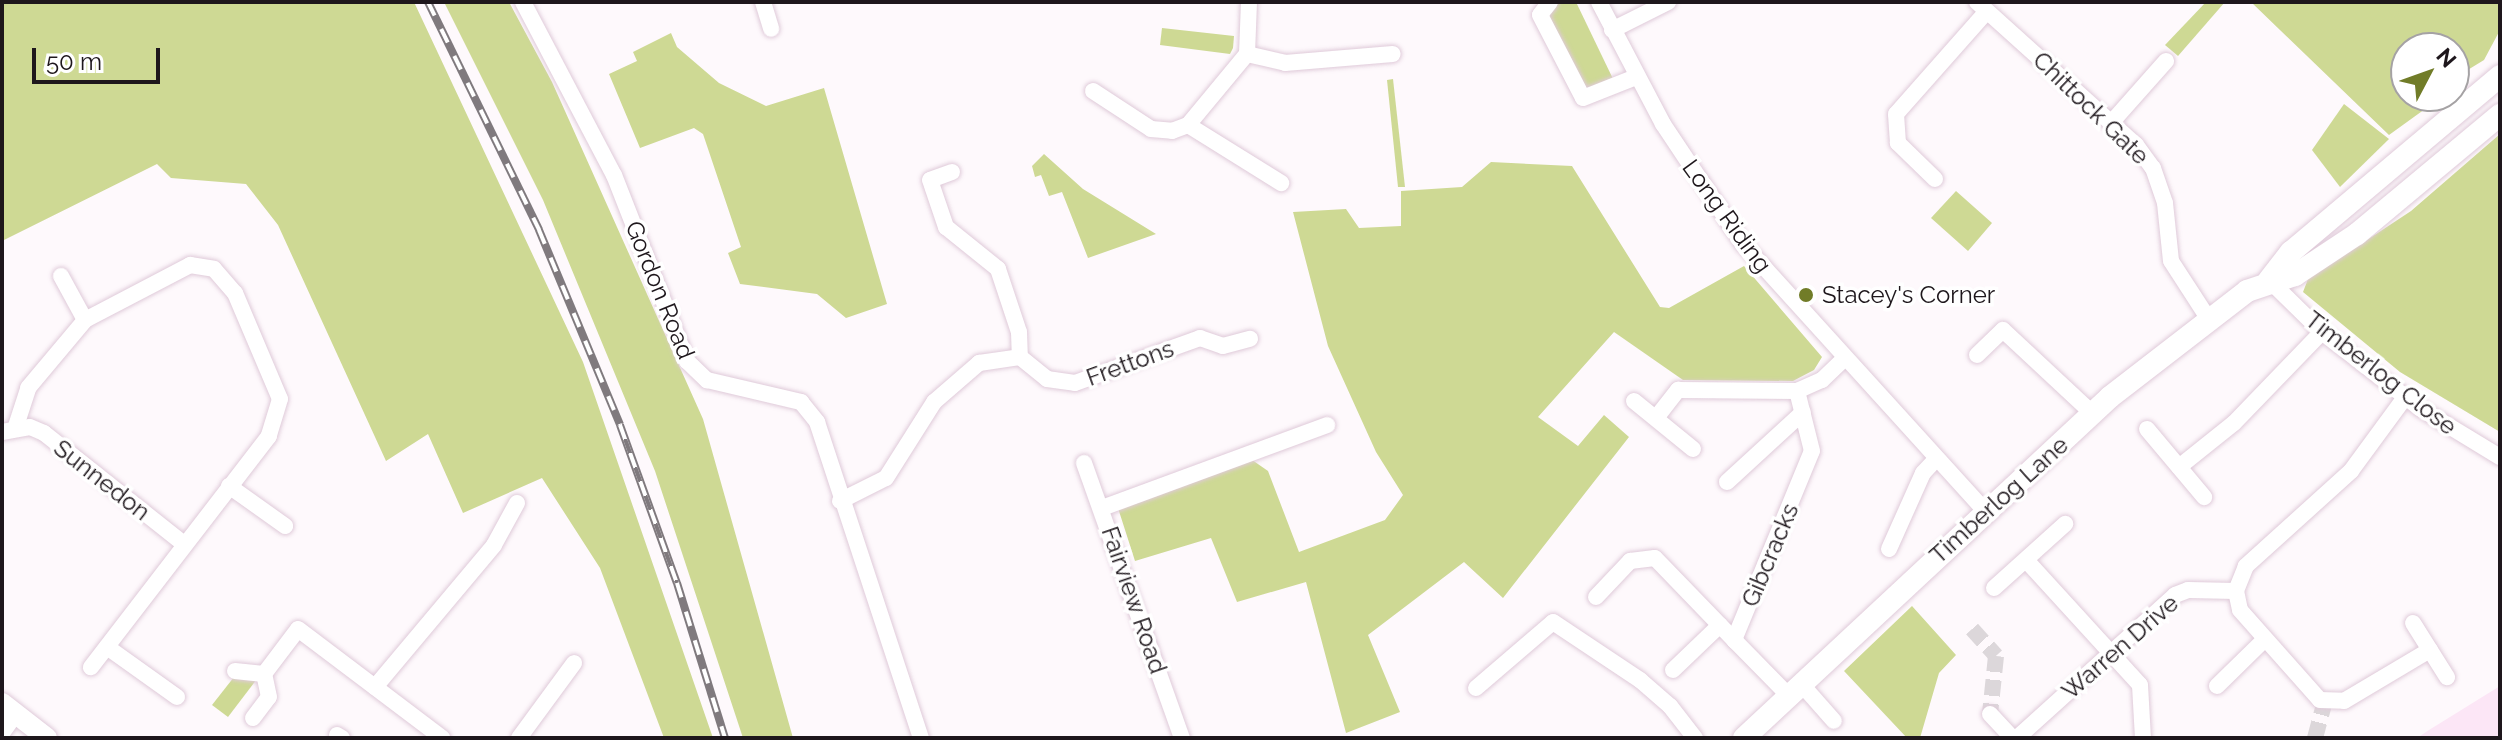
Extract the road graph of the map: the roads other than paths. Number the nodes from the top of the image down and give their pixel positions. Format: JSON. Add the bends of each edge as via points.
{"nodes":[{"id":1,"x":763,"y":2,"type":"edge"},
{"id":2,"x":1249,"y":2,"type":"edge"},
{"id":3,"x":1550,"y":2,"type":"edge"},
{"id":4,"x":1599,"y":2,"type":"edge"},
{"id":5,"x":1668,"y":2,"type":"edge"},
{"id":6,"x":526,"y":3,"type":"edge"},
{"id":7,"x":1982,"y":6,"type":"edge"},
{"id":8,"x":771,"y":29,"type":"dead end"},
{"id":9,"x":1612,"y":30,"type":"junction"},
{"id":10,"x":1247,"y":54,"type":"junction"},
{"id":11,"x":1393,"y":54,"type":"dead end"},
{"id":12,"x":2166,"y":61,"type":"dead end"},
{"id":13,"x":2500,"y":76,"type":"edge"},
{"id":14,"x":1636,"y":77,"type":"junction"},
{"id":15,"x":1093,"y":91,"type":"dead end"},
{"id":16,"x":2500,"y":115,"type":"edge"},
{"id":17,"x":2111,"y":123,"type":"junction"},
{"id":18,"x":1188,"y":125,"type":"junction"},
{"id":19,"x":952,"y":172,"type":"dead end"},
{"id":20,"x":1935,"y":179,"type":"dead end"},
{"id":21,"x":1281,"y":183,"type":"dead end"},
{"id":22,"x":61,"y":276,"type":"dead end"},
{"id":23,"x":2269,"y":280,"type":"junction"},
{"id":24,"x":2208,"y":318,"type":"junction"},
{"id":25,"x":85,"y":320,"type":"junction"},
{"id":26,"x":2322,"y":332,"type":"junction"},
{"id":27,"x":1250,"y":339,"type":"dead end"},
{"id":28,"x":1977,"y":355,"type":"dead end"},
{"id":29,"x":1020,"y":357,"type":"junction"},
{"id":30,"x":1844,"y":359,"type":"junction"},
{"id":31,"x":1797,"y":391,"type":"junction"},
{"id":32,"x":2406,"y":396,"type":"junction"},
{"id":33,"x":1634,"y":401,"type":"dead end"},
{"id":34,"x":1803,"y":412,"type":"junction"},
{"id":35,"x":2093,"y":414,"type":"junction"},
{"id":36,"x":1656,"y":418,"type":"junction"},
{"id":37,"x":1327,"y":425,"type":"dead end"},
{"id":38,"x":9,"y":429,"type":"edge"},
{"id":39,"x":2147,"y":429,"type":"dead end"},
{"id":40,"x":1693,"y":449,"type":"dead end"},
{"id":41,"x":2500,"y":457,"type":"edge"},
{"id":42,"x":1936,"y":459,"type":"junction"},
{"id":43,"x":1084,"y":463,"type":"dead end"},
{"id":44,"x":2179,"y":467,"type":"junction"},
{"id":45,"x":1727,"y":482,"type":"dead end"},
{"id":46,"x":229,"y":486,"type":"junction"},
{"id":47,"x":2204,"y":497,"type":"dead end"},
{"id":48,"x":840,"y":501,"type":"junction"},
{"id":49,"x":517,"y":503,"type":"dead end"},
{"id":50,"x":1102,"y":508,"type":"junction"},
{"id":51,"x":1986,"y":512,"type":"junction"},
{"id":52,"x":2065,"y":524,"type":"dead end"},
{"id":53,"x":285,"y":526,"type":"dead end"},
{"id":54,"x":184,"y":544,"type":"junction"},
{"id":55,"x":1889,"y":549,"type":"dead end"},
{"id":56,"x":2026,"y":560,"type":"junction"},
{"id":57,"x":1994,"y":588,"type":"dead end"},
{"id":58,"x":2236,"y":591,"type":"junction"},
{"id":59,"x":1596,"y":597,"type":"dead end"},
{"id":60,"x":2413,"y":623,"type":"dead end"},
{"id":61,"x":1720,"y":625,"type":"junction"},
{"id":62,"x":2265,"y":639,"type":"junction"},
{"id":63,"x":1736,"y":642,"type":"junction"},
{"id":64,"x":107,"y":647,"type":"junction"},
{"id":65,"x":2430,"y":650,"type":"junction"},
{"id":66,"x":2111,"y":652,"type":"junction"},
{"id":67,"x":574,"y":663,"type":"dead end"},
{"id":68,"x":91,"y":667,"type":"dead end"},
{"id":69,"x":1673,"y":670,"type":"dead end"},
{"id":70,"x":235,"y":671,"type":"dead end"},
{"id":71,"x":264,"y":674,"type":"junction"},
{"id":72,"x":2447,"y":677,"type":"dead end"},
{"id":73,"x":2217,"y":686,"type":"dead end"},
{"id":74,"x":375,"y":687,"type":"junction"},
{"id":75,"x":1476,"y":688,"type":"dead end"},
{"id":76,"x":1798,"y":692,"type":"junction"},
{"id":77,"x":177,"y":697,"type":"dead end"},
{"id":78,"x":9,"y":708,"type":"edge"},
{"id":79,"x":1990,"y":714,"type":"dead end"},
{"id":80,"x":253,"y":718,"type":"dead end"},
{"id":81,"x":1834,"y":721,"type":"dead end"},
{"id":82,"x":2,"y":733,"type":"edge"},
{"id":83,"x":430,"y":735,"type":"edge"},
{"id":84,"x":1748,"y":737,"type":"edge"},
{"id":85,"x":47,"y":738,"type":"edge"},
{"id":86,"x":519,"y":738,"type":"edge"},
{"id":87,"x":921,"y":738,"type":"edge"},
{"id":88,"x":1182,"y":738,"type":"edge"},
{"id":89,"x":1695,"y":738,"type":"edge"},
{"id":90,"x":2015,"y":738,"type":"edge"},
{"id":91,"x":2143,"y":738,"type":"edge"}],
"edges":[{"from":1,"to":8,"type":"street"},
{"from":2,"to":10,"type":"street"},
{"from":3,"to":14,"type":"street","via":[[1540,15],[1583,98]]},
{"from":4,"to":9,"type":"street","name":"Long Riding"},
{"from":5,"to":9,"type":"street"},
{"from":6,"to":48,"type":"street","name":"Gordon Road","via":[[614,175],[687,361],[707,380],[772,392],[810,410]]},
{"from":7,"to":17,"type":"street","name":"Chittock Gate"},
{"from":7,"to":20,"type":"street","via":[[1896,114],[1898,143]]},
{"from":9,"to":14,"type":"street","name":"Long Riding"},
{"from":10,"to":11,"type":"street","via":[[1285,63]]},
{"from":10,"to":18,"type":"street"},
{"from":12,"to":17,"type":"street"},
{"from":13,"to":23,"type":"main road","name":"Timberlog Lane","via":[[2291,252]]},
{"from":14,"to":30,"type":"street","name":"Long Riding","via":[[1688,166],[1743,244]]},
{"from":15,"to":18,"type":"street","via":[[1151,129],[1172,131]]},
{"from":16,"to":23,"type":"main road","name":"Timberlog Lane","via":[[2357,234],[2295,275]]},
{"from":17,"to":24,"type":"street","name":"Chittock Gate","via":[[2153,168],[2165,203],[2171,261]]},
{"from":18,"to":21,"type":"street"},
{"from":19,"to":29,"type":"street","via":[[930,180],[946,227],[998,269],[1019,332]]},
{"from":22,"to":25,"type":"street"},
{"from":23,"to":24,"type":"main road","name":"Timberlog Lane"},
{"from":23,"to":26,"type":"street","name":"Timberlog Close"},
{"from":24,"to":35,"type":"main road","name":"Timberlog Lane"},
{"from":25,"to":38,"type":"street","name":"Sunnedon","via":[[28,388]]},
{"from":25,"to":46,"type":"street","name":"Sunnedon","via":[[179,267],[201,266],[224,277],[280,399],[276,424]]},
{"from":26,"to":32,"type":"street","name":"Timberlog Close"},
{"from":26,"to":44,"type":"street","via":[[2234,423]]},
{"from":27,"to":29,"type":"street","name":"Frettons","via":[[1223,346],[1200,338],[1075,383],[1047,379]]},
{"from":28,"to":35,"type":"street","via":[[2003,330]]},
{"from":29,"to":48,"type":"street","via":[[979,363],[957,380],[934,402],[899,465],[869,490]]},
{"from":30,"to":31,"type":"street","via":[[1822,380]]},
{"from":30,"to":42,"type":"street","name":"Long Riding"},
{"from":31,"to":34,"type":"street","name":"Gibcracks"},
{"from":31,"to":36,"type":"street","via":[[1678,390]]},
{"from":32,"to":41,"type":"street","name":"Timberlog Close"},
{"from":32,"to":58,"type":"street","via":[[2351,471],[2246,566]]},
{"from":33,"to":36,"type":"street"},
{"from":34,"to":45,"type":"street"},
{"from":34,"to":63,"type":"street","name":"Gibcracks","via":[[1812,451]]},
{"from":35,"to":51,"type":"main road","name":"Timberlog Lane"},
{"from":36,"to":40,"type":"street"},
{"from":37,"to":50,"type":"street"},
{"from":38,"to":54,"type":"street","name":"Sunnedon","via":[[44,433]]},
{"from":39,"to":44,"type":"street"},
{"from":42,"to":51,"type":"street","name":"Long Riding"},
{"from":42,"to":55,"type":"street","via":[[1923,473]]},
{"from":43,"to":50,"type":"street","name":"Fairview Road"},
{"from":44,"to":47,"type":"street"},
{"from":46,"to":53,"type":"street"},
{"from":46,"to":54,"type":"street","name":"Sunnedon"},
{"from":48,"to":87,"type":"street","name":"Gordon Road"},
{"from":49,"to":74,"type":"street","via":[[494,545]]},
{"from":50,"to":88,"type":"street","name":"Fairview Road"},
{"from":51,"to":76,"type":"main road","name":"Timberlog Lane"},
{"from":52,"to":56,"type":"street"},
{"from":54,"to":64,"type":"street","name":"Sunnedon"},
{"from":56,"to":57,"type":"street"},
{"from":56,"to":66,"type":"street"},
{"from":58,"to":62,"type":"street","via":[[2240,610]]},
{"from":58,"to":66,"type":"street","name":"Warren Drive","via":[[2188,590],[2175,595]]},
{"from":59,"to":61,"type":"street","via":[[1630,561],[1655,558]]},
{"from":60,"to":65,"type":"street"},
{"from":61,"to":63,"type":"street"},
{"from":61,"to":69,"type":"street"},
{"from":62,"to":65,"type":"street","via":[[2310,694],[2333,703]]},
{"from":62,"to":73,"type":"street"},
{"from":63,"to":76,"type":"street"},
{"from":64,"to":68,"type":"street","name":"Sunnedon"},
{"from":64,"to":77,"type":"street"},
{"from":65,"to":72,"type":"street"},
{"from":66,"to":90,"type":"street","name":"Warren Drive"},
{"from":66,"to":91,"type":"street","via":[[2144,694]]},
{"from":67,"to":86,"type":"street"},
{"from":70,"to":71,"type":"street"},
{"from":71,"to":74,"type":"street","via":[[298,629]]},
{"from":71,"to":80,"type":"street","via":[[269,697]]},
{"from":74,"to":83,"type":"street"},
{"from":75,"to":89,"type":"street","via":[[1553,622],[1640,680]]},
{"from":76,"to":81,"type":"street"},
{"from":76,"to":84,"type":"main road","name":"Timberlog Lane"},
{"from":78,"to":82,"type":"street"},
{"from":78,"to":85,"type":"street"},
{"from":79,"to":90,"type":"street","name":"Warren Drive"}]}
